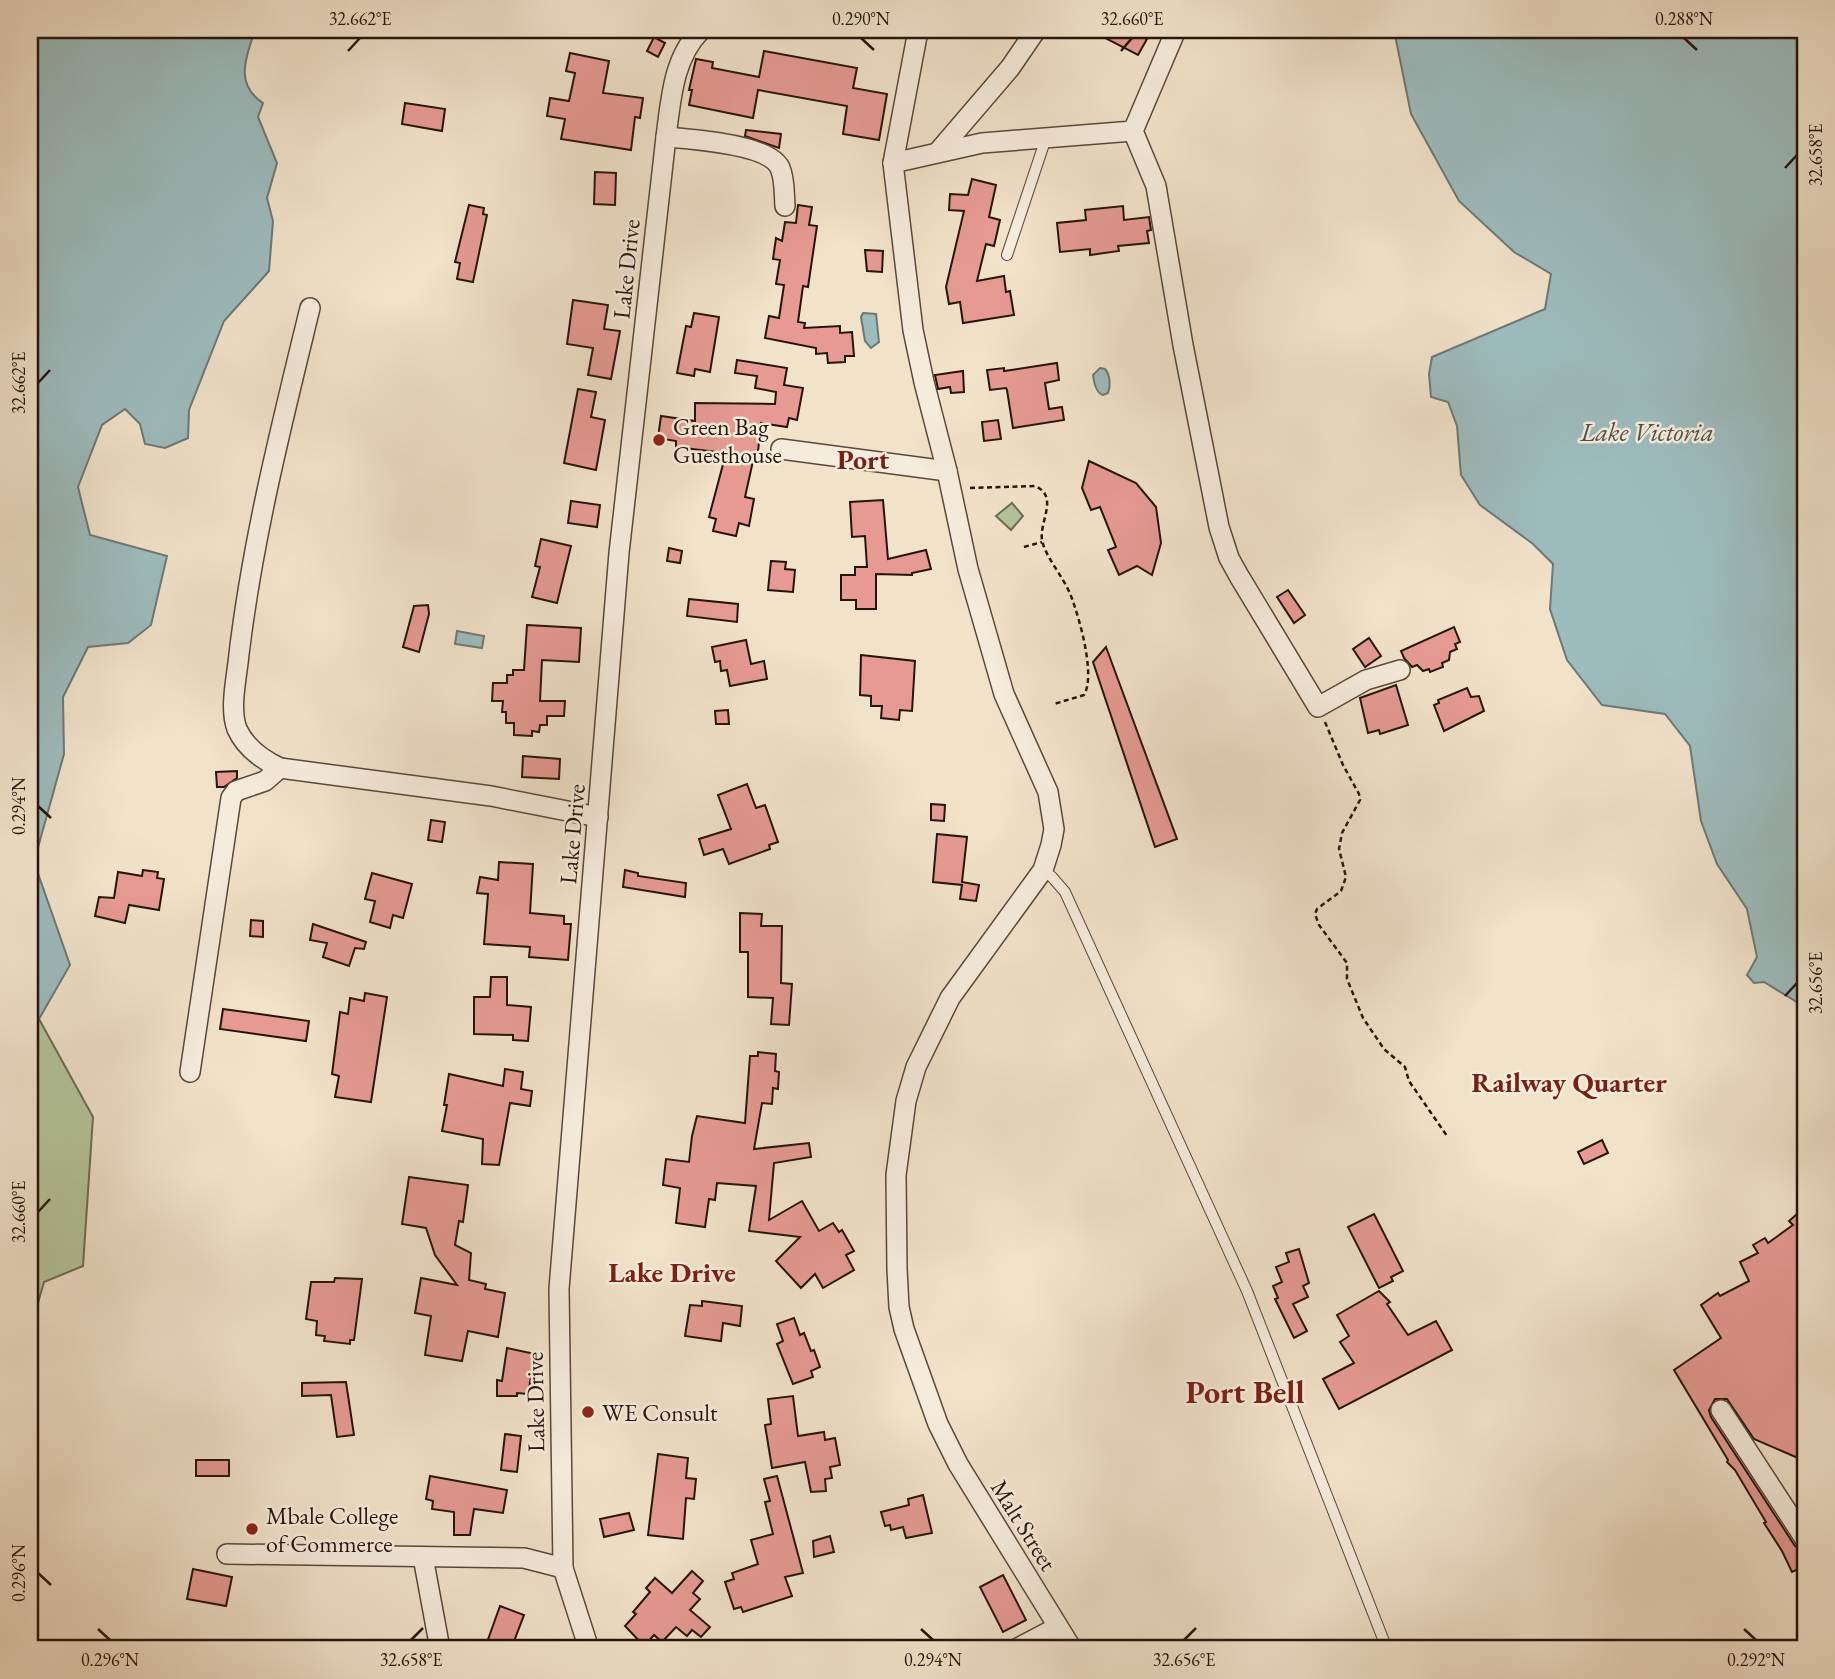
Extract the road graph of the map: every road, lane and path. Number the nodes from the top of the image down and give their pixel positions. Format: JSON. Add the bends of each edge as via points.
{"nodes":[{"id":1,"x":701,"y":30,"type":"edge"},
{"id":2,"x":915,"y":30,"type":"edge"},
{"id":3,"x":1036,"y":30,"type":"edge"},
{"id":4,"x":1176,"y":30,"type":"edge"},
{"id":5,"x":1133,"y":131,"type":"junction"},
{"id":6,"x":666,"y":137,"type":"junction"},
{"id":7,"x":1045,"y":138,"type":"junction"},
{"id":8,"x":938,"y":152,"type":"junction"},
{"id":9,"x":893,"y":163,"type":"junction"},
{"id":10,"x":785,"y":206,"type":"dead end"},
{"id":11,"x":1007,"y":255,"type":"dead end"},
{"id":12,"x":310,"y":308,"type":"dead end"},
{"id":13,"x":781,"y":449,"type":"dead end"},
{"id":14,"x":949,"y":480,"type":"junction"},
{"id":15,"x":1042,"y":542,"type":"junction"},
{"id":16,"x":1024,"y":547,"type":"dead end"},
{"id":17,"x":1400,"y":670,"type":"dead end"},
{"id":18,"x":1054,"y":704,"type":"dead end"},
{"id":19,"x":1318,"y":707,"type":"junction"},
{"id":20,"x":280,"y":768,"type":"junction"},
{"id":21,"x":598,"y":817,"type":"junction"},
{"id":22,"x":1043,"y":870,"type":"junction"},
{"id":23,"x":190,"y":1072,"type":"dead end"},
{"id":24,"x":1447,"y":1136,"type":"dead end"},
{"id":25,"x":1721,"y":1409,"type":"dead end"},
{"id":26,"x":1805,"y":1539,"type":"edge"},
{"id":27,"x":227,"y":1554,"type":"dead end"},
{"id":28,"x":423,"y":1557,"type":"junction"},
{"id":29,"x":564,"y":1568,"type":"junction"},
{"id":30,"x":1058,"y":1627,"type":"junction"},
{"id":31,"x":440,"y":1649,"type":"edge"},
{"id":32,"x":589,"y":1649,"type":"edge"},
{"id":33,"x":1016,"y":1649,"type":"edge"},
{"id":34,"x":1072,"y":1649,"type":"edge"},
{"id":35,"x":1387,"y":1649,"type":"edge"}],
"edges":[{"from":1,"to":6,"type":"street","name":"Lake Drive","via":[[676,72]]},
{"from":2,"to":9,"type":"street","via":[[918,36]]},
{"from":3,"to":8,"type":"street","via":[[1010,68]]},
{"from":4,"to":5,"type":"street"},
{"from":5,"to":7,"type":"street"},
{"from":5,"to":19,"type":"street","via":[[1156,186],[1219,527],[1229,558]]},
{"from":6,"to":10,"type":"street","via":[[752,150],[773,158],[780,167]]},
{"from":6,"to":21,"type":"street","name":"Lake Drive","via":[[620,554]]},
{"from":7,"to":8,"type":"street"},
{"from":7,"to":11,"type":"lane"},
{"from":8,"to":9,"type":"street"},
{"from":9,"to":14,"type":"street","via":[[913,330]]},
{"from":12,"to":20,"type":"street","via":[[261,514],[234,716],[248,746]]},
{"from":13,"to":14,"type":"street"},
{"from":14,"to":15,"type":"path","via":[[1040,487],[1048,504]]},
{"from":14,"to":22,"type":"street","via":[[968,569],[1004,694],[1048,792],[1054,829]]},
{"from":15,"to":16,"type":"path"},
{"from":15,"to":18,"type":"path","via":[[1071,596],[1088,659],[1084,695]]},
{"from":17,"to":19,"type":"street","via":[[1366,680]]},
{"from":19,"to":24,"type":"path","via":[[1360,800],[1342,833],[1339,849],[1346,877],[1341,891],[1315,914],[1348,962],[1348,979],[1363,1018],[1384,1049],[1405,1066],[1409,1081]]},
{"from":20,"to":21,"type":"street","via":[[491,796]]},
{"from":20,"to":23,"type":"street","via":[[231,798]]},
{"from":21,"to":29,"type":"street","name":"Lake Drive","via":[[559,1289]]},
{"from":22,"to":30,"type":"street","name":"Malt Street","via":[[950,998],[916,1067],[906,1101],[897,1175],[899,1307],[938,1424]]},
{"from":22,"to":35,"type":"lane","via":[[1065,892],[1247,1291]]},
{"from":25,"to":26,"type":"street"},
{"from":27,"to":28,"type":"street"},
{"from":28,"to":29,"type":"street","via":[[524,1558]]},
{"from":28,"to":31,"type":"street"},
{"from":29,"to":32,"type":"street","name":"Lake Drive"},
{"from":30,"to":33,"type":"street"},
{"from":30,"to":34,"type":"street","name":"Malt Street"}]}
